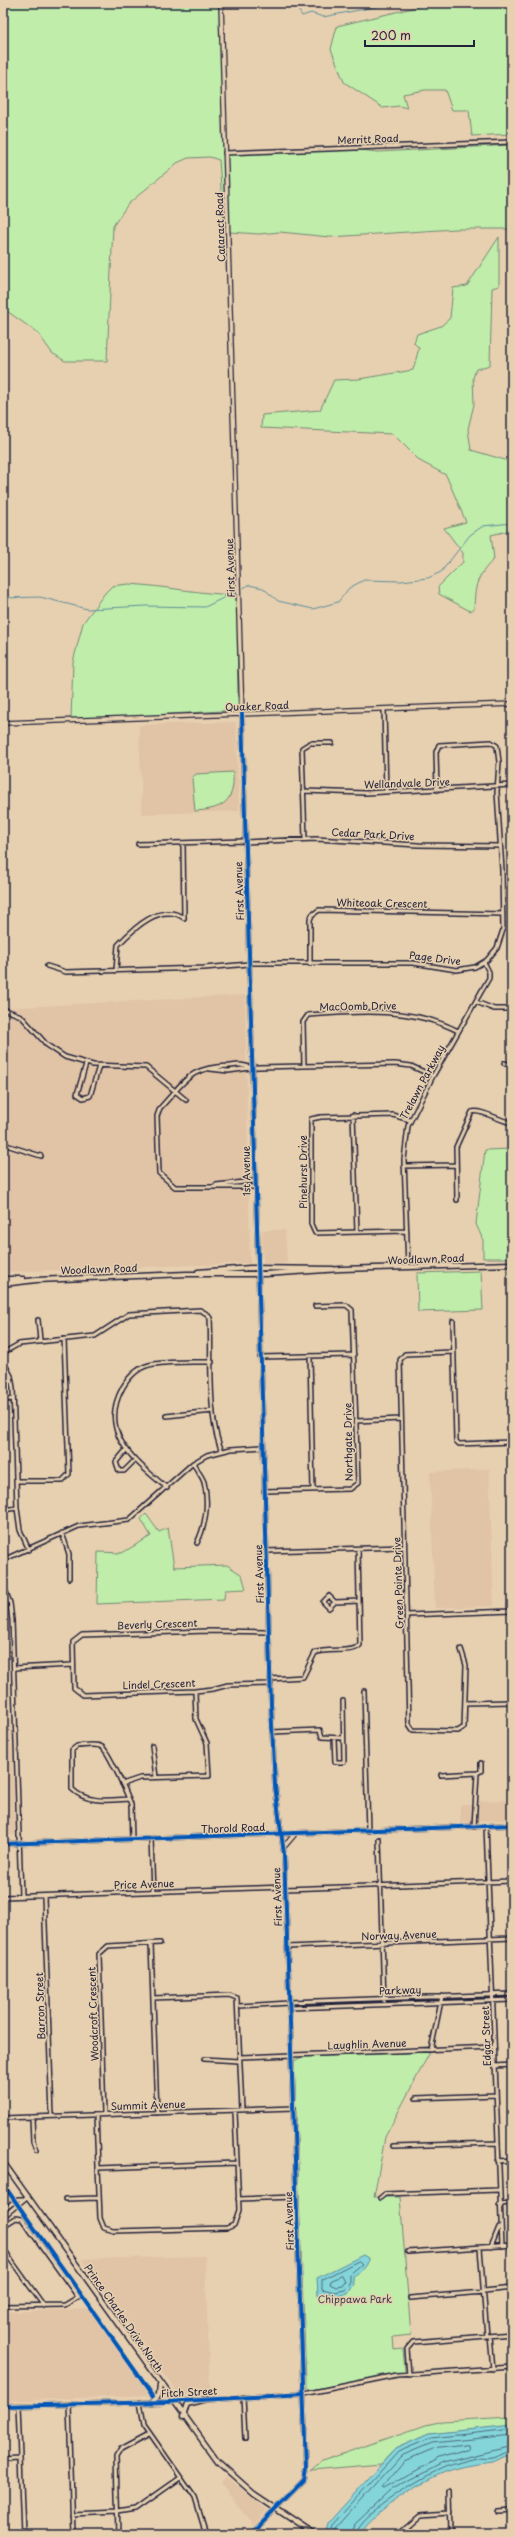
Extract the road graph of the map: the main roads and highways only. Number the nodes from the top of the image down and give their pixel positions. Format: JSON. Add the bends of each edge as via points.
{"nodes":[{"id":1,"x":512,"y":1264,"type":"edge"},
{"id":2,"x":341,"y":1269,"type":"junction"},
{"id":3,"x":187,"y":1274,"type":"junction"},
{"id":4,"x":3,"y":1279,"type":"edge"},
{"id":5,"x":36,"y":1280,"type":"junction"},
{"id":6,"x":3,"y":1284,"type":"edge"},
{"id":7,"x":3,"y":2162,"type":"edge"},
{"id":8,"x":160,"y":2382,"type":"junction"},
{"id":9,"x":207,"y":2399,"type":"road end"},
{"id":10,"x":152,"y":2402,"type":"road end"},
{"id":11,"x":183,"y":2417,"type":"junction"},
{"id":12,"x":313,"y":2533,"type":"edge"}],
"edges":[{"from":1,"to":2,"type":"main road","name":"Woodlawn Road"},
{"from":2,"to":3,"type":"main road","name":"Woodlawn Road","via":[[258,1274]]},
{"from":2,"to":3,"type":"main road","name":"Woodlawn Road","via":[[215,1269]]},
{"from":3,"to":5,"type":"main road","name":"Woodlawn Road"},
{"from":4,"to":5,"type":"main road","name":"Woodlawn Road"},
{"from":5,"to":6,"type":"main road","name":"Woodlawn Road"},
{"from":7,"to":8,"type":"main road","name":"Prince Charles Drive North"},
{"from":8,"to":10,"type":"main road","via":[[160,2395]]},
{"from":8,"to":11,"type":"main road","name":"Prince Charles Drive North"},
{"from":9,"to":11,"type":"main road","via":[[187,2404]]},
{"from":11,"to":12,"type":"main road","name":"Prince Charles Drive North","via":[[226,2472]]}]}
